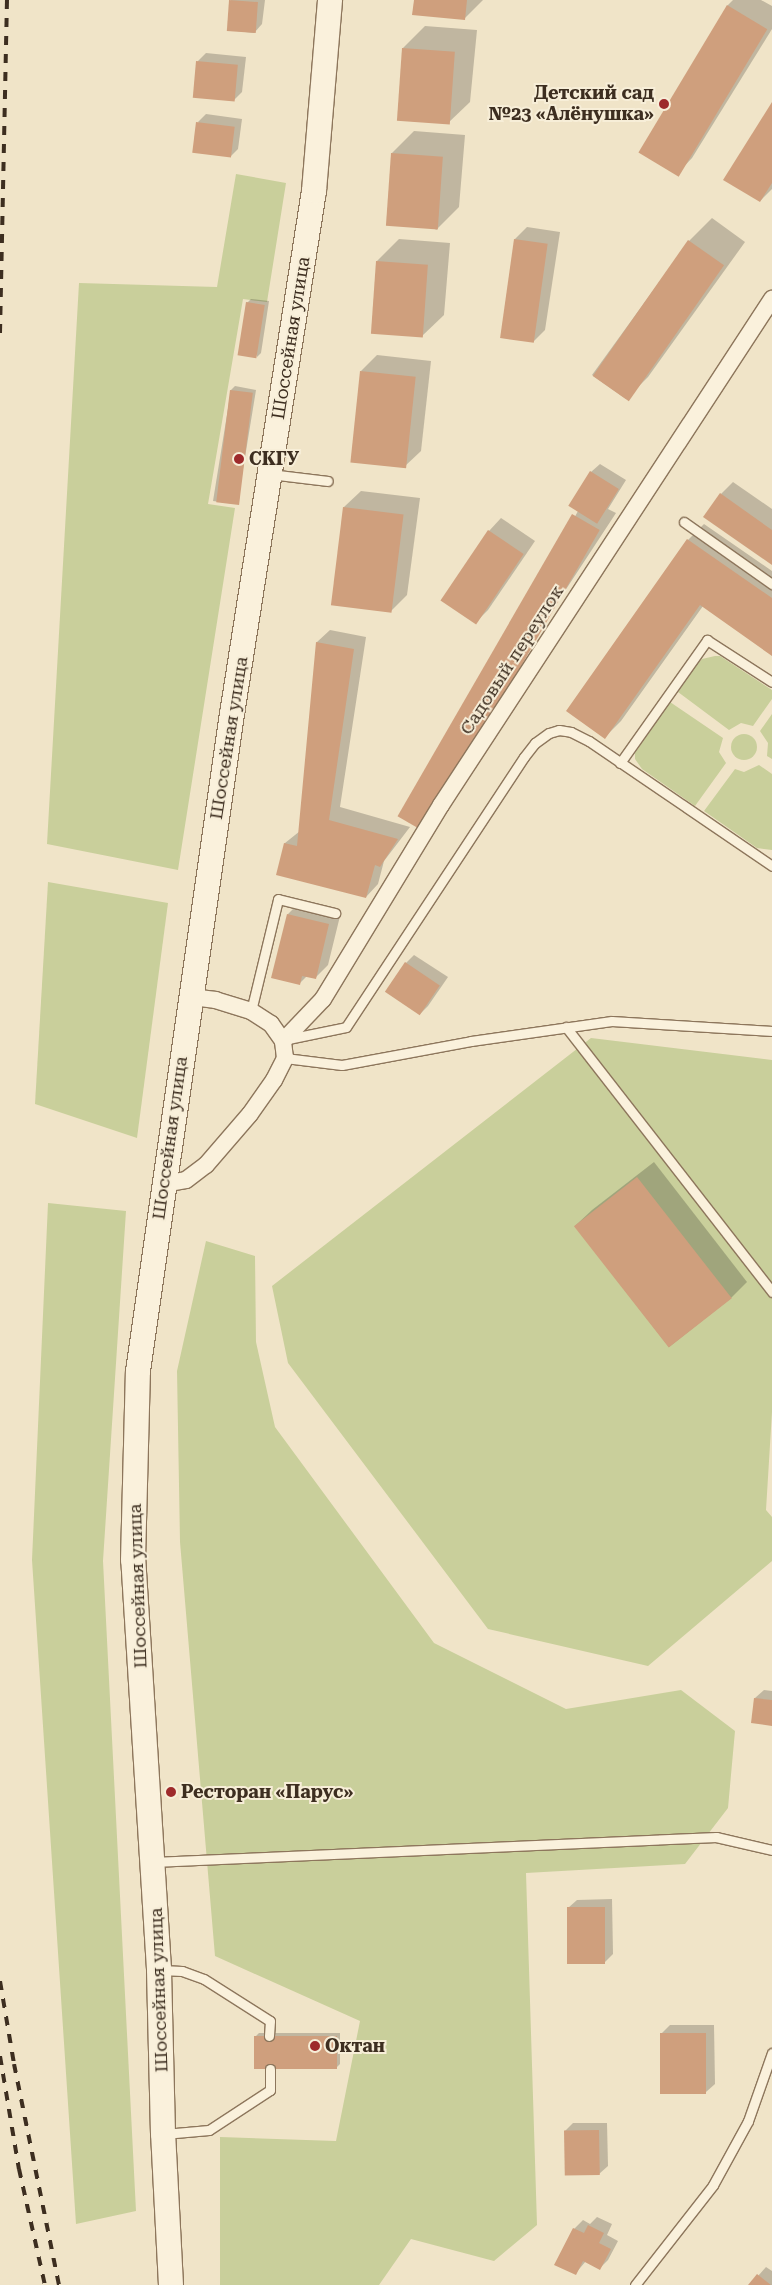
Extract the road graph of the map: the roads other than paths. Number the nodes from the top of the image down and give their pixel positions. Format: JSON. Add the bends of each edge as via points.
{"nodes":[{"id":1,"x":330,"y":0,"type":"edge"},
{"id":2,"x":772,"y":299,"type":"edge"},
{"id":3,"x":270,"y":474,"type":"junction"},
{"id":4,"x":328,"y":481,"type":"dead end"},
{"id":5,"x":684,"y":522,"type":"dead end"},
{"id":6,"x":772,"y":584,"type":"edge"},
{"id":7,"x":772,"y":682,"type":"edge"},
{"id":8,"x":620,"y":762,"type":"junction"},
{"id":9,"x":772,"y":866,"type":"edge"},
{"id":10,"x":335,"y":913,"type":"dead end"},
{"id":11,"x":190,"y":997,"type":"junction"},
{"id":12,"x":252,"y":1011,"type":"junction"},
{"id":13,"x":566,"y":1027,"type":"junction"},
{"id":14,"x":772,"y":1031,"type":"edge"},
{"id":15,"x":283,"y":1040,"type":"junction"},
{"id":16,"x":285,"y":1058,"type":"junction"},
{"id":17,"x":163,"y":1184,"type":"junction"},
{"id":18,"x":772,"y":1292,"type":"edge"},
{"id":19,"x":772,"y":1850,"type":"edge"},
{"id":20,"x":153,"y":1862,"type":"junction"},
{"id":21,"x":159,"y":1970,"type":"junction"},
{"id":22,"x":269,"y":2036,"type":"dead end"},
{"id":23,"x":772,"y":2053,"type":"edge"},
{"id":24,"x":270,"y":2069,"type":"dead end"},
{"id":25,"x":163,"y":2134,"type":"junction"},
{"id":26,"x":171,"y":2285,"type":"edge"},
{"id":27,"x":635,"y":2285,"type":"edge"}],
"edges":[{"from":1,"to":3,"type":"main road","name":"Шоссейная улица","via":[[314,191]]},
{"from":2,"to":15,"type":"street","name":"Садовый переулок","via":[[441,805],[323,999]]},
{"from":3,"to":4,"type":"lane"},
{"from":3,"to":11,"type":"main road","name":"Шоссейная улица"},
{"from":5,"to":6,"type":"lane"},
{"from":7,"to":8,"type":"lane","via":[[707,640]]},
{"from":8,"to":9,"type":"lane"},
{"from":8,"to":15,"type":"lane","via":[[571,732],[559,730],[549,733],[535,743],[346,1027]]},
{"from":10,"to":12,"type":"lane","via":[[278,900]]},
{"from":11,"to":12,"type":"street","via":[[216,1000]]},
{"from":11,"to":17,"type":"main road","name":"Шоссейная улица"},
{"from":12,"to":15,"type":"street","via":[[271,1024]]},
{"from":13,"to":14,"type":"lane","via":[[612,1021]]},
{"from":13,"to":16,"type":"lane","via":[[342,1065]]},
{"from":13,"to":18,"type":"lane"},
{"from":15,"to":16,"type":"street"},
{"from":16,"to":17,"type":"street","via":[[250,1114],[206,1165],[186,1180]]},
{"from":17,"to":20,"type":"main road","name":"Шоссейная улица","via":[[138,1371],[133,1560]]},
{"from":19,"to":20,"type":"lane","via":[[716,1837]]},
{"from":20,"to":21,"type":"main road","name":"Шоссейная улица"},
{"from":21,"to":22,"type":"lane","via":[[182,1971],[204,1979],[270,2021]]},
{"from":21,"to":25,"type":"main road","name":"Шоссейная улица"},
{"from":23,"to":27,"type":"lane","via":[[748,2121],[713,2185]]},
{"from":24,"to":25,"type":"lane","via":[[270,2090],[209,2130]]},
{"from":25,"to":26,"type":"main road","name":"Шоссейная улица"}]}
